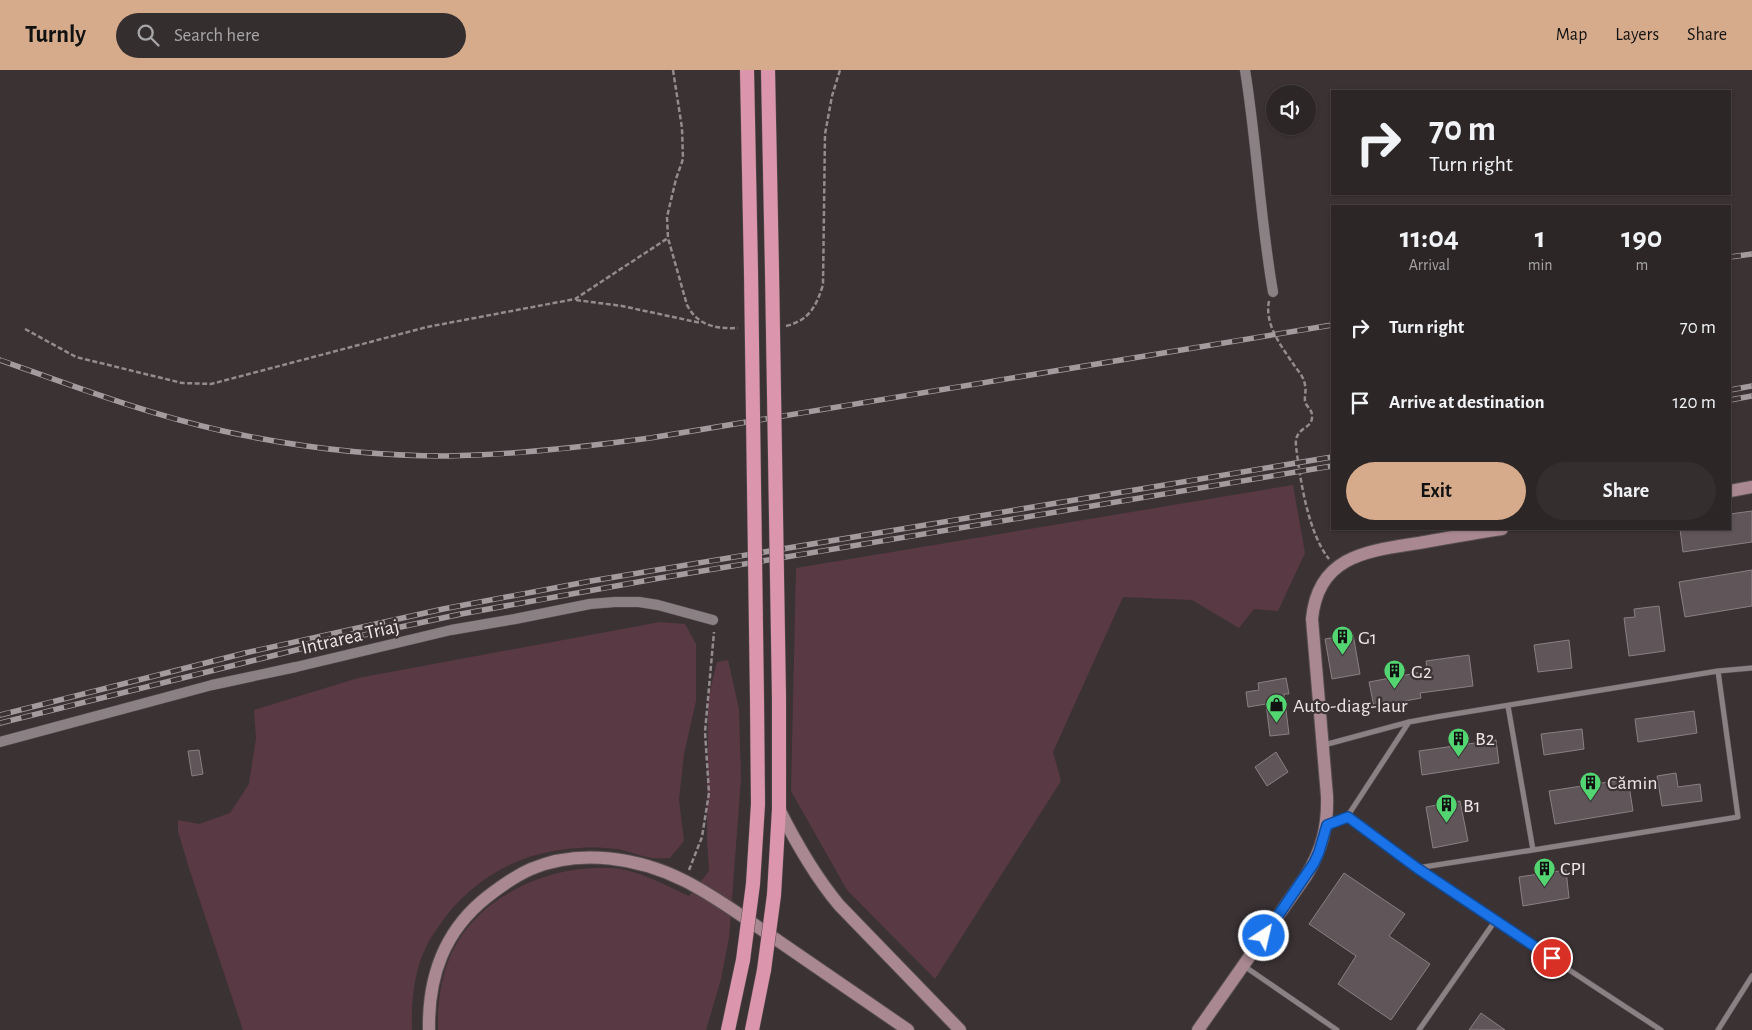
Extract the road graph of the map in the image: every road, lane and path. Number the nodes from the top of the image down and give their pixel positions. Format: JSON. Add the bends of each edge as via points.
{"nodes":[{"id":1,"x":673,"y":70,"type":"edge"},
{"id":2,"x":747,"y":70,"type":"edge"},
{"id":3,"x":768,"y":70,"type":"edge"},
{"id":4,"x":840,"y":70,"type":"edge"},
{"id":5,"x":1245,"y":70,"type":"edge"},
{"id":6,"x":668,"y":238,"type":"junction"},
{"id":7,"x":1273,"y":292,"type":"joint"},
{"id":8,"x":575,"y":299,"type":"junction"},
{"id":9,"x":703,"y":323,"type":"junction"},
{"id":10,"x":780,"y":326,"type":"dead end"},
{"id":11,"x":744,"y":328,"type":"dead end"},
{"id":12,"x":25,"y":329,"type":"dead end"},
{"id":13,"x":1752,"y":488,"type":"edge"},
{"id":14,"x":1731,"y":491,"type":"edge"},
{"id":15,"x":1496,"y":530,"type":"edge"},
{"id":16,"x":1336,"y":568,"type":"junction"},
{"id":17,"x":713,"y":620,"type":"joint"},
{"id":18,"x":1752,"y":668,"type":"edge"},
{"id":19,"x":1718,"y":671,"type":"junction"},
{"id":20,"x":1508,"y":706,"type":"junction"},
{"id":21,"x":1409,"y":722,"type":"junction"},
{"id":22,"x":0,"y":742,"type":"edge"},
{"id":23,"x":1324,"y":746,"type":"junction"},
{"id":24,"x":779,"y":808,"type":"junction"},
{"id":25,"x":1348,"y":817,"type":"junction"},
{"id":26,"x":1327,"y":825,"type":"junction"},
{"id":27,"x":1533,"y":850,"type":"junction"},
{"id":28,"x":1417,"y":868,"type":"junction"},
{"id":29,"x":685,"y":881,"type":"junction"},
{"id":30,"x":1495,"y":921,"type":"junction"},
{"id":31,"x":1244,"y":966,"type":"junction"},
{"id":32,"x":1752,"y":976,"type":"edge"},
{"id":33,"x":429,"y":1030,"type":"edge"},
{"id":34,"x":728,"y":1030,"type":"edge"},
{"id":35,"x":752,"y":1030,"type":"edge"},
{"id":36,"x":908,"y":1030,"type":"edge"},
{"id":37,"x":960,"y":1030,"type":"edge"},
{"id":38,"x":1198,"y":1030,"type":"edge"},
{"id":39,"x":1337,"y":1030,"type":"edge"},
{"id":40,"x":1419,"y":1030,"type":"edge"},
{"id":41,"x":1661,"y":1030,"type":"edge"},
{"id":42,"x":1718,"y":1030,"type":"edge"}],
"edges":[{"from":1,"to":6,"type":"path","via":[[683,158],[668,217]]},
{"from":2,"to":34,"type":"highway","bridge":true,"via":[[758,804],[753,884],[743,960]]},
{"from":3,"to":24,"type":"highway","bridge":true},
{"from":4,"to":10,"type":"path","via":[[825,134],[823,285],[811,313],[789,325]]},
{"from":5,"to":7,"type":"street"},
{"from":6,"to":8,"type":"path"},
{"from":6,"to":9,"type":"path","via":[[687,305]]},
{"from":7,"to":16,"type":"path","via":[[1268,302],[1268,318],[1302,376],[1305,401],[1312,412],[1310,423],[1295,439],[1311,524],[1323,553]]},
{"from":8,"to":9,"type":"path"},
{"from":8,"to":12,"type":"path","via":[[427,327],[211,384],[182,383],[76,357]]},
{"from":9,"to":11,"type":"path","via":[[726,329]]},
{"from":13,"to":14,"type":"main road"},
{"from":15,"to":16,"type":"main road","via":[[1371,551]]},
{"from":16,"to":23,"type":"main road","via":[[1316,598],[1312,619]]},
{"from":17,"to":22,"type":"street","name":"Intrarea Triaj","via":[[639,602],[590,604],[451,630],[212,685]]},
{"from":17,"to":29,"type":"path","via":[[705,732],[708,793],[702,837]]},
{"from":18,"to":19,"type":"lane"},
{"from":19,"to":20,"type":"lane"},
{"from":19,"to":27,"type":"lane","via":[[1738,817]]},
{"from":20,"to":21,"type":"lane"},
{"from":20,"to":27,"type":"lane"},
{"from":21,"to":23,"type":"lane"},
{"from":21,"to":25,"type":"lane"},
{"from":23,"to":26,"type":"main road"},
{"from":24,"to":35,"type":"highway","bridge":true,"via":[[774,895]]},
{"from":24,"to":37,"type":"main road","via":[[806,860],[839,905]]},
{"from":25,"to":26,"type":"lane"},
{"from":25,"to":28,"type":"lane"},
{"from":26,"to":31,"type":"main road","via":[[1314,863]]},
{"from":27,"to":28,"type":"lane"},
{"from":28,"to":30,"type":"lane"},
{"from":29,"to":33,"type":"main road","via":[[652,867],[602,858],[548,863],[516,877],[499,887],[470,913],[447,943],[433,978]]},
{"from":29,"to":36,"type":"main road"},
{"from":30,"to":40,"type":"lane"},
{"from":30,"to":41,"type":"lane"},
{"from":31,"to":38,"type":"main road"},
{"from":31,"to":39,"type":"lane"},
{"from":32,"to":42,"type":"lane"}]}
